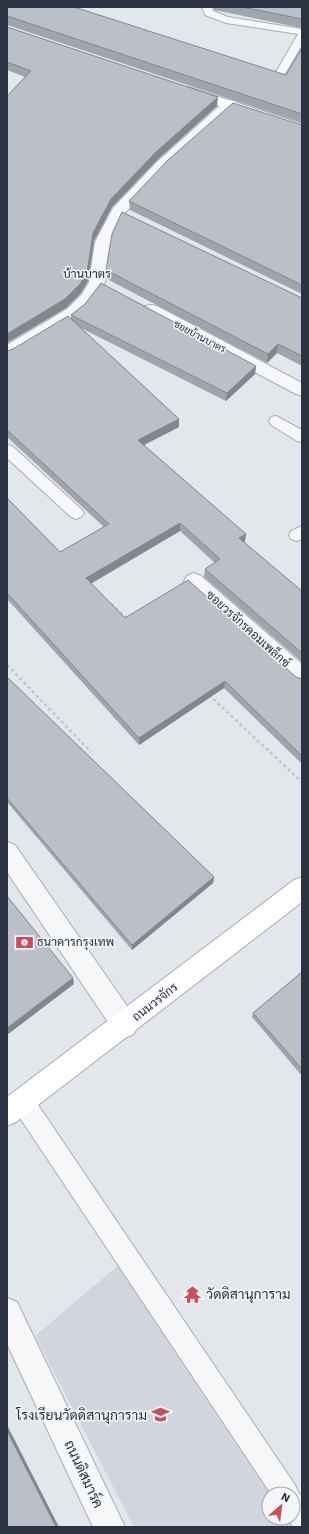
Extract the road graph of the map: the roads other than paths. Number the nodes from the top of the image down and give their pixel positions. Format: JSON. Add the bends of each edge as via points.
{"nodes":[{"id":1,"x":207,"y":7,"type":"edge"},
{"id":2,"x":302,"y":32,"type":"edge"},
{"id":3,"x":302,"y":36,"type":"edge"},
{"id":4,"x":278,"y":77,"type":"edge"},
{"id":5,"x":178,"y":87,"type":"edge"},
{"id":6,"x":230,"y":104,"type":"junction"},
{"id":7,"x":302,"y":129,"type":"edge"},
{"id":8,"x":139,"y":304,"type":"edge"},
{"id":9,"x":7,"y":352,"type":"edge"},
{"id":10,"x":302,"y":390,"type":"edge"},
{"id":11,"x":276,"y":421,"type":"dead end"},
{"id":12,"x":302,"y":437,"type":"edge"},
{"id":13,"x":7,"y":450,"type":"edge"},
{"id":14,"x":76,"y":513,"type":"dead end"},
{"id":15,"x":194,"y":580,"type":"dead end"},
{"id":16,"x":302,"y":677,"type":"edge"},
{"id":17,"x":7,"y":852,"type":"edge"},
{"id":18,"x":302,"y":888,"type":"edge"},
{"id":19,"x":125,"y":1025,"type":"junction"},
{"id":20,"x":15,"y":1107,"type":"edge"},
{"id":21,"x":7,"y":1312,"type":"edge"},
{"id":22,"x":280,"y":1486,"type":"edge"},
{"id":23,"x":109,"y":1527,"type":"edge"}],
"edges":[{"from":1,"to":2,"type":"lane","via":[[209,13],[226,20]]},
{"from":3,"to":4,"type":"lane"},
{"from":5,"to":6,"type":"main road"},
{"from":6,"to":7,"type":"main road"},
{"from":6,"to":9,"type":"street","via":[[162,165],[103,242],[104,286],[73,313]]},
{"from":8,"to":10,"type":"street","name":"ซอยบ้านบาตร"},
{"from":11,"to":12,"type":"lane"},
{"from":13,"to":14,"type":"lane"},
{"from":15,"to":16,"type":"street","name":"ซอยวรจักรคอมเพล็กซ์"},
{"from":17,"to":19,"type":"street"},
{"from":18,"to":19,"type":"main road","name":"ถนนวรจักร"},
{"from":19,"to":20,"type":"main road","name":"ถนนวรจักร"},
{"from":20,"to":22,"type":"lane"},
{"from":21,"to":23,"type":"street","name":"ถนนดิสมาร์ค"}]}
